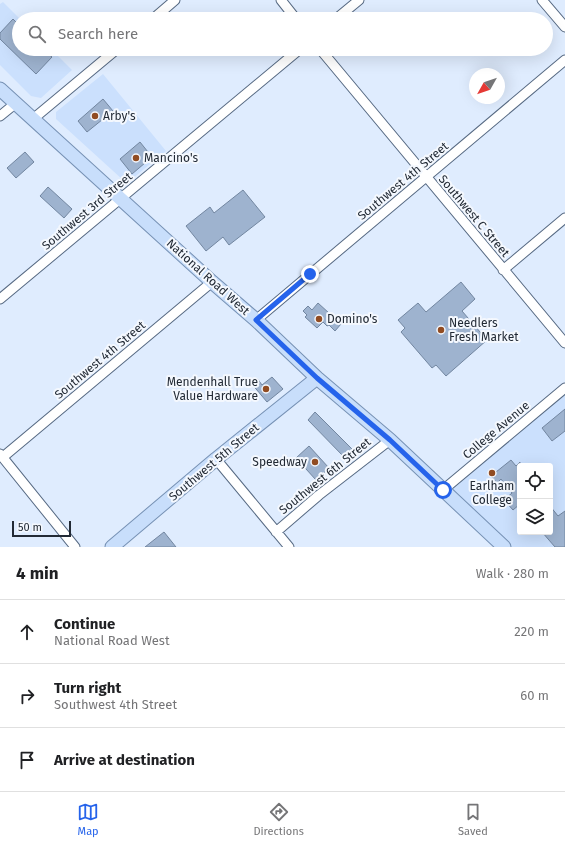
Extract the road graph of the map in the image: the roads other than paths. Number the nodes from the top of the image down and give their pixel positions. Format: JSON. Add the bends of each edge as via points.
{"nodes":[{"id":1,"x":175,"y":0,"type":"edge"},
{"id":2,"x":280,"y":0,"type":"edge"},
{"id":3,"x":359,"y":0,"type":"edge"},
{"id":4,"x":542,"y":0,"type":"edge"},
{"id":5,"x":160,"y":12,"type":"edge"},
{"id":6,"x":290,"y":12,"type":"edge"},
{"id":7,"x":344,"y":12,"type":"edge"},
{"id":8,"x":552,"y":12,"type":"edge"},
{"id":9,"x":553,"y":13,"type":"edge"},
{"id":10,"x":565,"y":27,"type":"edge"},
{"id":11,"x":109,"y":56,"type":"edge"},
{"id":12,"x":292,"y":56,"type":"edge"},
{"id":13,"x":326,"y":56,"type":"edge"},
{"id":14,"x":565,"y":60,"type":"edge"},
{"id":15,"x":0,"y":89,"type":"edge"},
{"id":16,"x":16,"y":103,"type":"junction"},
{"id":17,"x":0,"y":116,"type":"edge"},
{"id":18,"x":33,"y":119,"type":"junction"},
{"id":19,"x":426,"y":177,"type":"junction"},
{"id":20,"x":120,"y":199,"type":"junction"},
{"id":21,"x":565,"y":218,"type":"edge"},
{"id":22,"x":503,"y":270,"type":"junction"},
{"id":23,"x":212,"y":282,"type":"junction"},
{"id":24,"x":0,"y":298,"type":"edge"},
{"id":25,"x":256,"y":320,"type":"junction"},
{"id":26,"x":565,"y":343,"type":"edge"},
{"id":27,"x":317,"y":378,"type":"junction"},
{"id":28,"x":565,"y":388,"type":"edge"},
{"id":29,"x":390,"y":440,"type":"junction"},
{"id":30,"x":1,"y":456,"type":"edge"},
{"id":31,"x":216,"y":459,"type":"junction"},
{"id":32,"x":443,"y":490,"type":"junction"},
{"id":33,"x":276,"y":532,"type":"junction"},
{"id":34,"x":76,"y":547,"type":"edge"},
{"id":35,"x":112,"y":547,"type":"edge"},
{"id":36,"x":289,"y":547,"type":"edge"},
{"id":37,"x":504,"y":547,"type":"edge"}],
"edges":[{"from":1,"to":5,"type":"street"},
{"from":2,"to":6,"type":"street"},
{"from":3,"to":7,"type":"street"},
{"from":4,"to":8,"type":"street"},
{"from":9,"to":10,"type":"street"},
{"from":11,"to":18,"type":"street"},
{"from":12,"to":20,"type":"street","name":"Southwest 3rd Street"},
{"from":13,"to":19,"type":"street","name":"Southwest C Street"},
{"from":14,"to":19,"type":"street","name":"Southwest 4th Street"},
{"from":15,"to":16,"type":"main road","name":"National Road West"},
{"from":16,"to":17,"type":"street"},
{"from":16,"to":18,"type":"main road","name":"National Road West"},
{"from":18,"to":20,"type":"main road","name":"National Road West"},
{"from":19,"to":22,"type":"street","name":"Southwest C Street"},
{"from":19,"to":25,"type":"street","name":"Southwest 4th Street"},
{"from":20,"to":23,"type":"main road","name":"National Road West"},
{"from":20,"to":24,"type":"street","name":"Southwest 3rd Street"},
{"from":21,"to":22,"type":"street"},
{"from":22,"to":26,"type":"street","name":"Southwest C Street"},
{"from":23,"to":25,"type":"main road","name":"National Road West"},
{"from":23,"to":30,"type":"street","name":"Southwest 4th Street"},
{"from":25,"to":27,"type":"main road","name":"National Road West"},
{"from":27,"to":29,"type":"main road","name":"National Road West"},
{"from":27,"to":31,"type":"main road","name":"Southwest 5th Street"},
{"from":28,"to":32,"type":"street","name":"College Avenue"},
{"from":29,"to":32,"type":"main road","name":"National Road West"},
{"from":29,"to":33,"type":"street","name":"Southwest 6th Street"},
{"from":30,"to":34,"type":"street"},
{"from":31,"to":33,"type":"street"},
{"from":31,"to":35,"type":"main road","name":"Southwest 5th Street"},
{"from":32,"to":37,"type":"main road","name":"National Road West"},
{"from":33,"to":36,"type":"street"}]}
